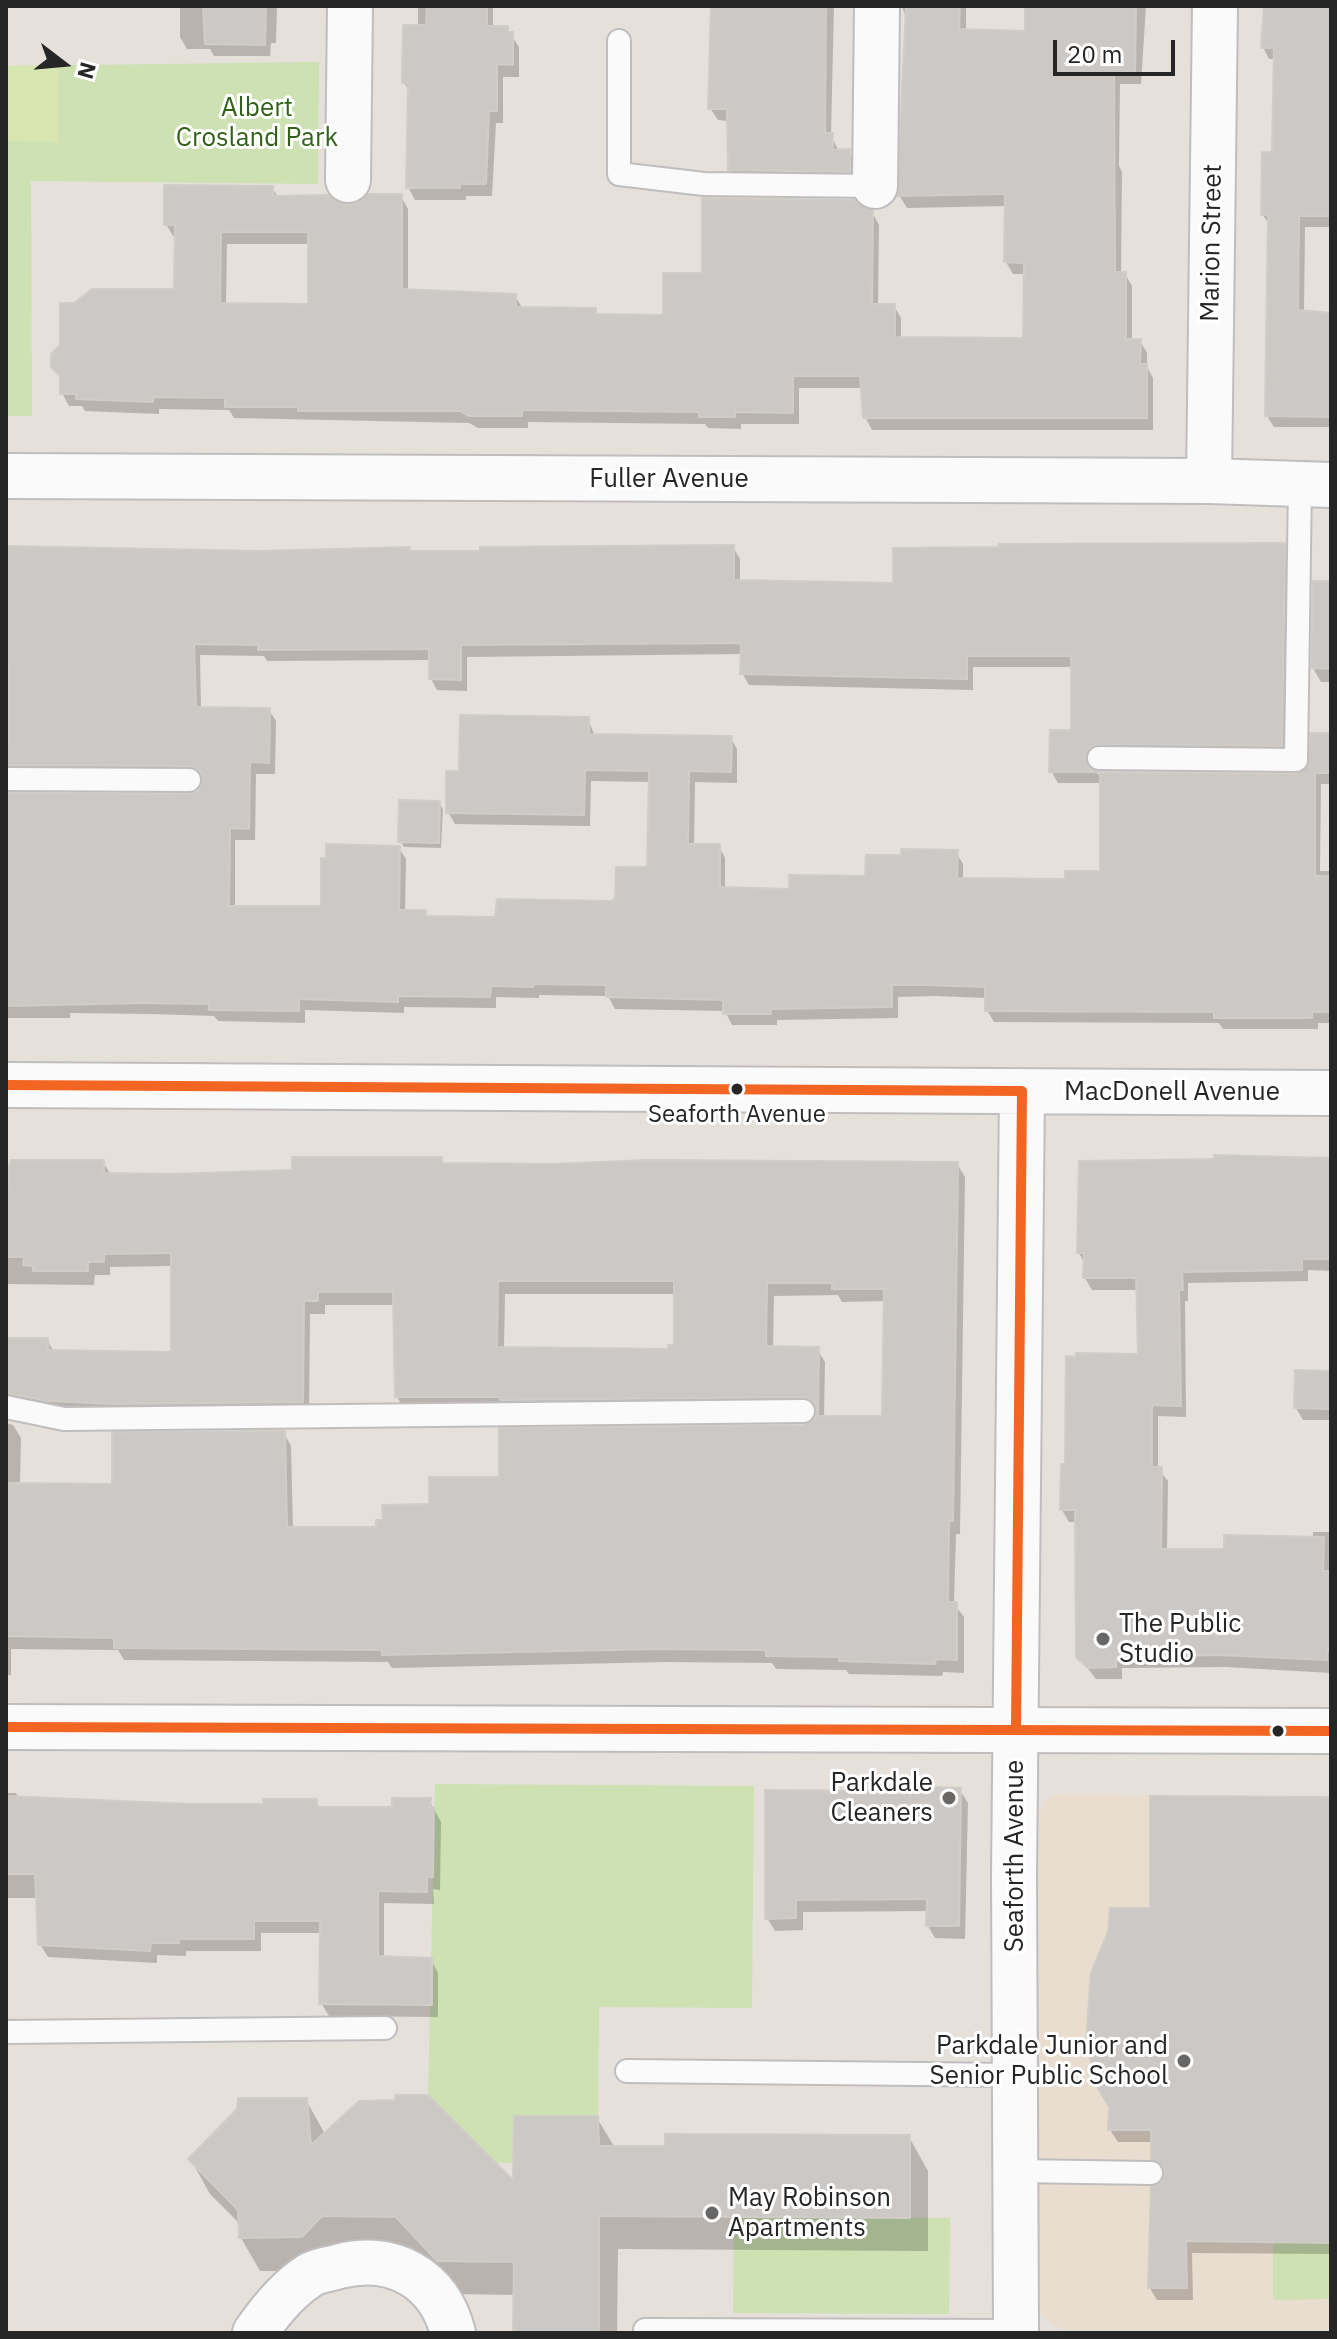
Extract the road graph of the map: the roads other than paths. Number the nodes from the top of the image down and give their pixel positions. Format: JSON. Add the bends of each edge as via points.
{"nodes":[{"id":1,"x":350,"y":6,"type":"edge"},
{"id":2,"x":877,"y":6,"type":"edge"},
{"id":3,"x":1215,"y":6,"type":"edge"},
{"id":4,"x":619,"y":41,"type":"dead end"},
{"id":5,"x":348,"y":180,"type":"dead end"},
{"id":6,"x":875,"y":186,"type":"joint"},
{"id":7,"x":6,"y":476,"type":"edge"},
{"id":8,"x":1209,"y":481,"type":"junction"},
{"id":9,"x":1316,"y":484,"type":"edge"},
{"id":10,"x":1099,"y":758,"type":"dead end"},
{"id":11,"x":6,"y":779,"type":"edge"},
{"id":12,"x":189,"y":780,"type":"dead end"},
{"id":13,"x":6,"y":1085,"type":"edge"},
{"id":14,"x":1022,"y":1091,"type":"junction"},
{"id":15,"x":1331,"y":1093,"type":"edge"},
{"id":16,"x":6,"y":1407,"type":"edge"},
{"id":17,"x":803,"y":1411,"type":"dead end"},
{"id":18,"x":6,"y":1727,"type":"edge"},
{"id":19,"x":1016,"y":1728,"type":"junction"},
{"id":20,"x":1331,"y":1731,"type":"edge"},
{"id":21,"x":385,"y":2028,"type":"dead end"},
{"id":22,"x":6,"y":2032,"type":"edge"},
{"id":23,"x":627,"y":2071,"type":"dead end"},
{"id":24,"x":1016,"y":2075,"type":"junction"},
{"id":25,"x":1016,"y":2171,"type":"junction"},
{"id":26,"x":1151,"y":2173,"type":"dead end"},
{"id":27,"x":645,"y":2330,"type":"dead end"},
{"id":28,"x":1016,"y":2332,"type":"edge"},
{"id":29,"x":255,"y":2333,"type":"edge"},
{"id":30,"x":453,"y":2333,"type":"edge"}],
"edges":[{"from":1,"to":5,"type":"street"},
{"from":2,"to":6,"type":"street"},
{"from":3,"to":8,"type":"street","name":"Marion Street"},
{"from":4,"to":6,"type":"lane","via":[[619,174],[704,184]]},
{"from":7,"to":8,"type":"street","name":"Fuller Avenue"},
{"from":8,"to":9,"type":"street","name":"Fuller Avenue"},
{"from":9,"to":10,"type":"lane","via":[[1296,760]]},
{"from":11,"to":12,"type":"lane"},
{"from":13,"to":14,"type":"street","name":"MacDonell Avenue"},
{"from":14,"to":15,"type":"street","name":"MacDonell Avenue"},
{"from":14,"to":19,"type":"street","name":"Seaforth Avenue"},
{"from":16,"to":17,"type":"lane","via":[[64,1419]]},
{"from":18,"to":19,"type":"street"},
{"from":19,"to":20,"type":"street"},
{"from":19,"to":24,"type":"street","name":"Seaforth Avenue"},
{"from":21,"to":22,"type":"lane"},
{"from":23,"to":24,"type":"lane"},
{"from":24,"to":25,"type":"street","name":"Seaforth Avenue"},
{"from":25,"to":26,"type":"lane"},
{"from":25,"to":28,"type":"street","name":"Seaforth Avenue"},
{"from":27,"to":28,"type":"lane"},
{"from":29,"to":30,"type":"street","via":[[271,2309],[312,2273],[363,2261],[390,2263],[414,2275],[442,2307]]}]}
